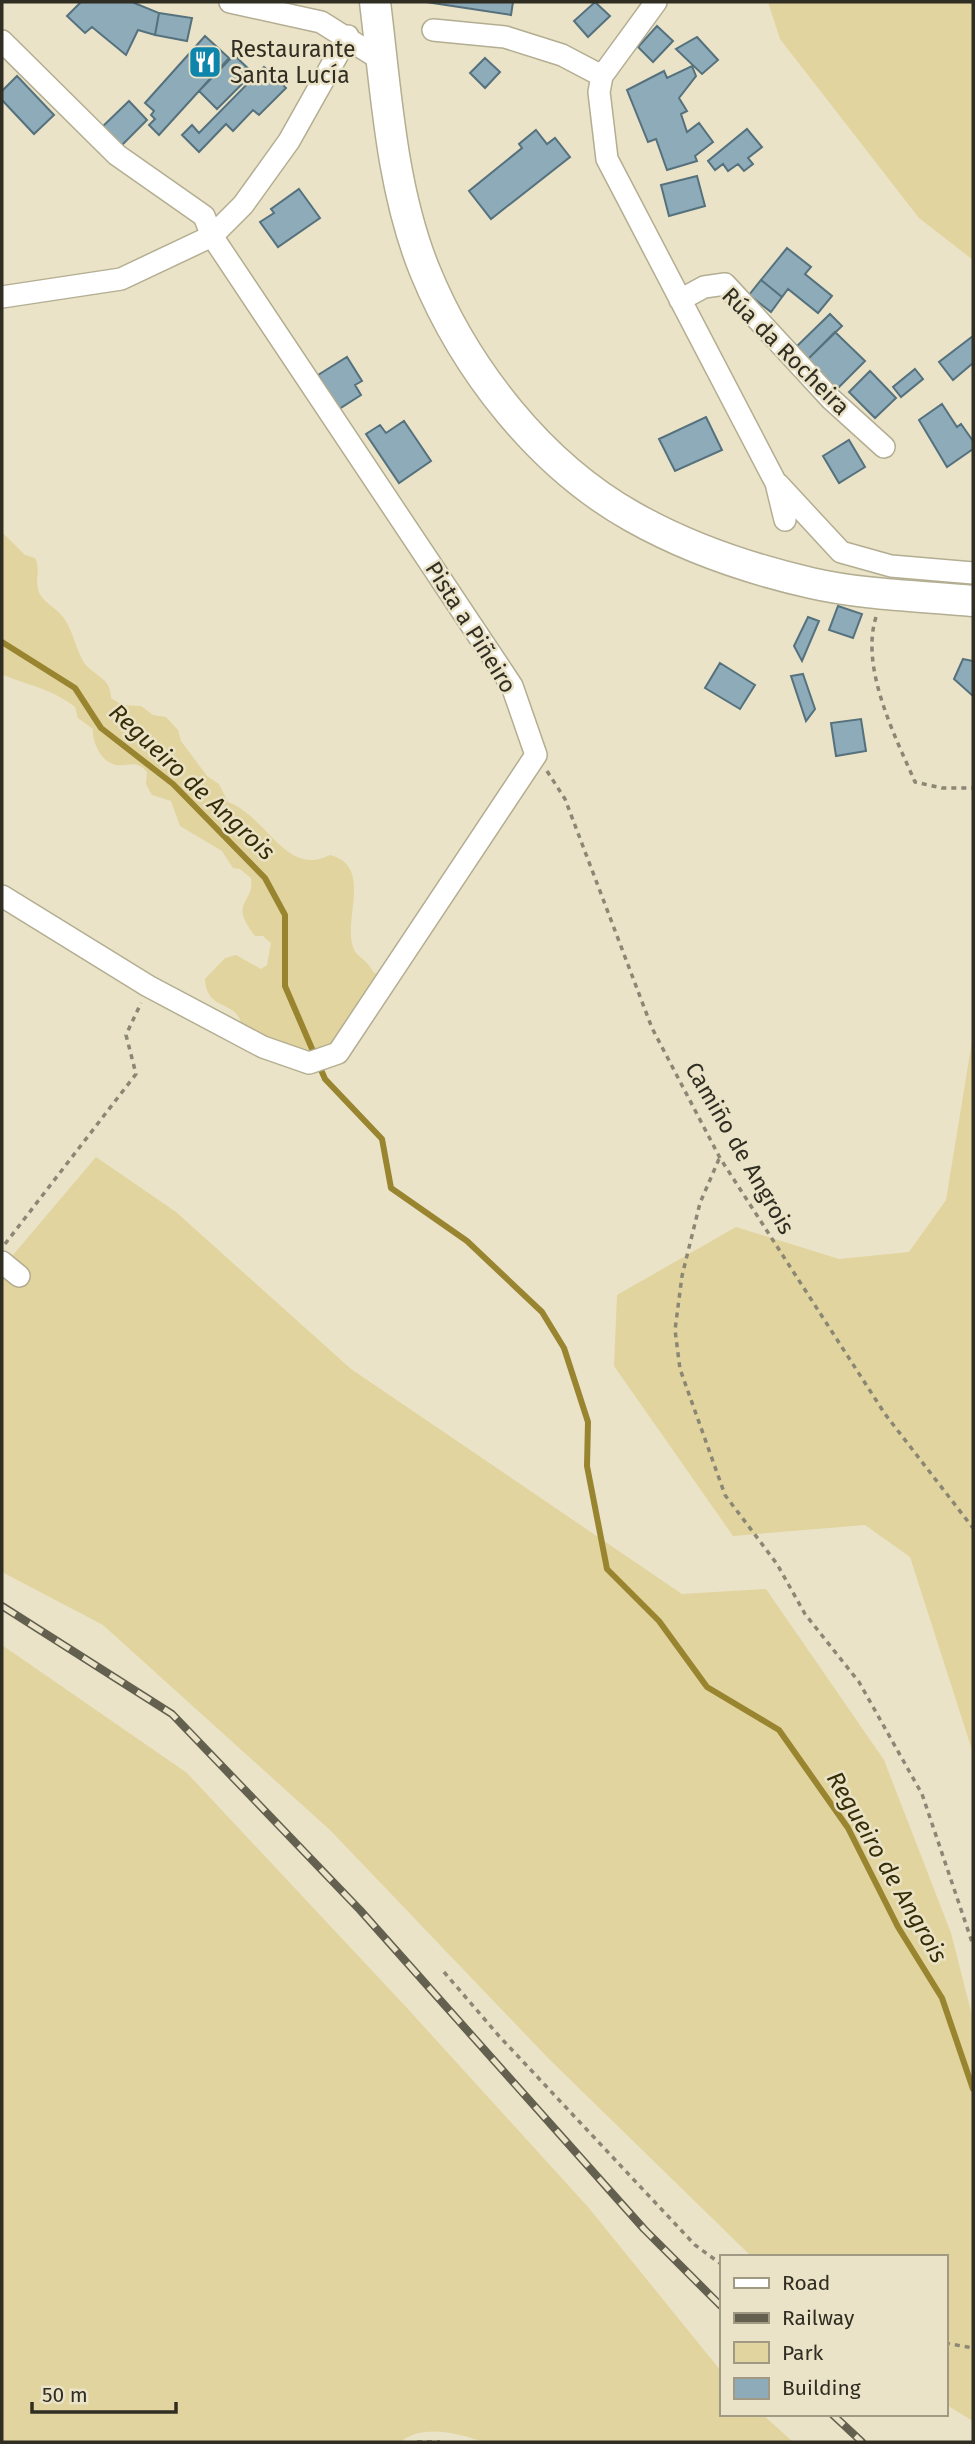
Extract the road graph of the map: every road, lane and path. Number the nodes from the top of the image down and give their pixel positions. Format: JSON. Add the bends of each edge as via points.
{"nodes":[{"id":1,"x":230,"y":2,"type":"edge"},
{"id":2,"x":375,"y":2,"type":"edge"},
{"id":3,"x":391,"y":2,"type":"edge"},
{"id":4,"x":656,"y":2,"type":"edge"},
{"id":5,"x":433,"y":30,"type":"dead end"},
{"id":6,"x":348,"y":36,"type":"junction"},
{"id":7,"x":2,"y":41,"type":"edge"},
{"id":8,"x":383,"y":61,"type":"junction"},
{"id":9,"x":603,"y":76,"type":"junction"},
{"id":10,"x":212,"y":236,"type":"junction"},
{"id":11,"x":2,"y":298,"type":"edge"},
{"id":12,"x":680,"y":300,"type":"junction"},
{"id":13,"x":884,"y":447,"type":"dead end"},
{"id":14,"x":776,"y":483,"type":"junction"},
{"id":15,"x":785,"y":520,"type":"dead end"},
{"id":16,"x":973,"y":573,"type":"edge"},
{"id":17,"x":973,"y":583,"type":"edge"},
{"id":18,"x":884,"y":592,"type":"junction"},
{"id":19,"x":973,"y":601,"type":"edge"},
{"id":20,"x":536,"y":755,"type":"junction"},
{"id":21,"x":973,"y":788,"type":"edge"},
{"id":22,"x":2,"y":896,"type":"edge"},
{"id":23,"x":148,"y":986,"type":"junction"},
{"id":24,"x":720,"y":1158,"type":"junction"},
{"id":25,"x":2,"y":1249,"type":"edge"},
{"id":26,"x":2,"y":1262,"type":"edge"},
{"id":27,"x":19,"y":1276,"type":"dead end"},
{"id":28,"x":973,"y":1528,"type":"edge"},
{"id":29,"x":973,"y":1945,"type":"edge"},
{"id":30,"x":444,"y":1972,"type":"dead end"},
{"id":31,"x":720,"y":2263,"type":"edge"},
{"id":32,"x":947,"y":2343,"type":"edge"},
{"id":33,"x":973,"y":2348,"type":"edge"},
{"id":34,"x":417,"y":2442,"type":"edge"},
{"id":35,"x":440,"y":2442,"type":"edge"}],
"edges":[{"from":1,"to":6,"type":"street","via":[[321,22]]},
{"from":2,"to":8,"type":"highway"},
{"from":3,"to":17,"type":"highway","via":[[412,188],[431,244],[464,319],[496,368],[564,441],[631,492],[705,532],[774,555],[860,573]]},
{"from":4,"to":9,"type":"street"},
{"from":5,"to":9,"type":"street","via":[[505,37],[562,55]]},
{"from":6,"to":8,"type":"street"},
{"from":6,"to":10,"type":"street","via":[[289,141],[243,205]]},
{"from":7,"to":10,"type":"street","name":"Pista a Piñeiro","via":[[117,155],[204,216]]},
{"from":8,"to":18,"type":"highway","via":[[396,170],[425,271],[470,358],[552,458],[632,517],[744,566],[814,584]]},
{"from":9,"to":12,"type":"street","name":"Rúa da Rocheira","via":[[599,92],[607,159]]},
{"from":10,"to":11,"type":"street","via":[[121,279]]},
{"from":10,"to":20,"type":"street","name":"Pista a Piñeiro","via":[[512,686]]},
{"from":12,"to":13,"type":"street","name":"Rúa da Rocheira","via":[[704,287],[725,284],[831,399]]},
{"from":12,"to":14,"type":"street","name":"Rúa da Rocheira"},
{"from":14,"to":15,"type":"street","name":"Rúa da Rocheira"},
{"from":14,"to":16,"type":"street","via":[[841,552],[891,566]]},
{"from":18,"to":19,"type":"highway"},
{"from":18,"to":21,"type":"path","via":[[870,636],[884,710],[915,782]]},
{"from":20,"to":23,"type":"street","via":[[338,1053],[309,1063],[263,1047]]},
{"from":20,"to":24,"type":"path","name":"Camiño de Angrois","via":[[565,799],[652,1028]]},
{"from":22,"to":23,"type":"street"},
{"from":23,"to":25,"type":"path","via":[[126,1035],[136,1074]]},
{"from":24,"to":28,"type":"path","name":"Camiño de Angrois","via":[[885,1414]]},
{"from":24,"to":29,"type":"path","via":[[700,1203],[682,1276],[675,1330],[680,1369],[725,1494],[777,1564],[805,1614],[859,1682],[922,1794]]},
{"from":26,"to":27,"type":"street"},
{"from":30,"to":31,"type":"path","via":[[695,2245]]},
{"from":32,"to":33,"type":"path"},
{"from":34,"to":35,"type":"path"}]}
